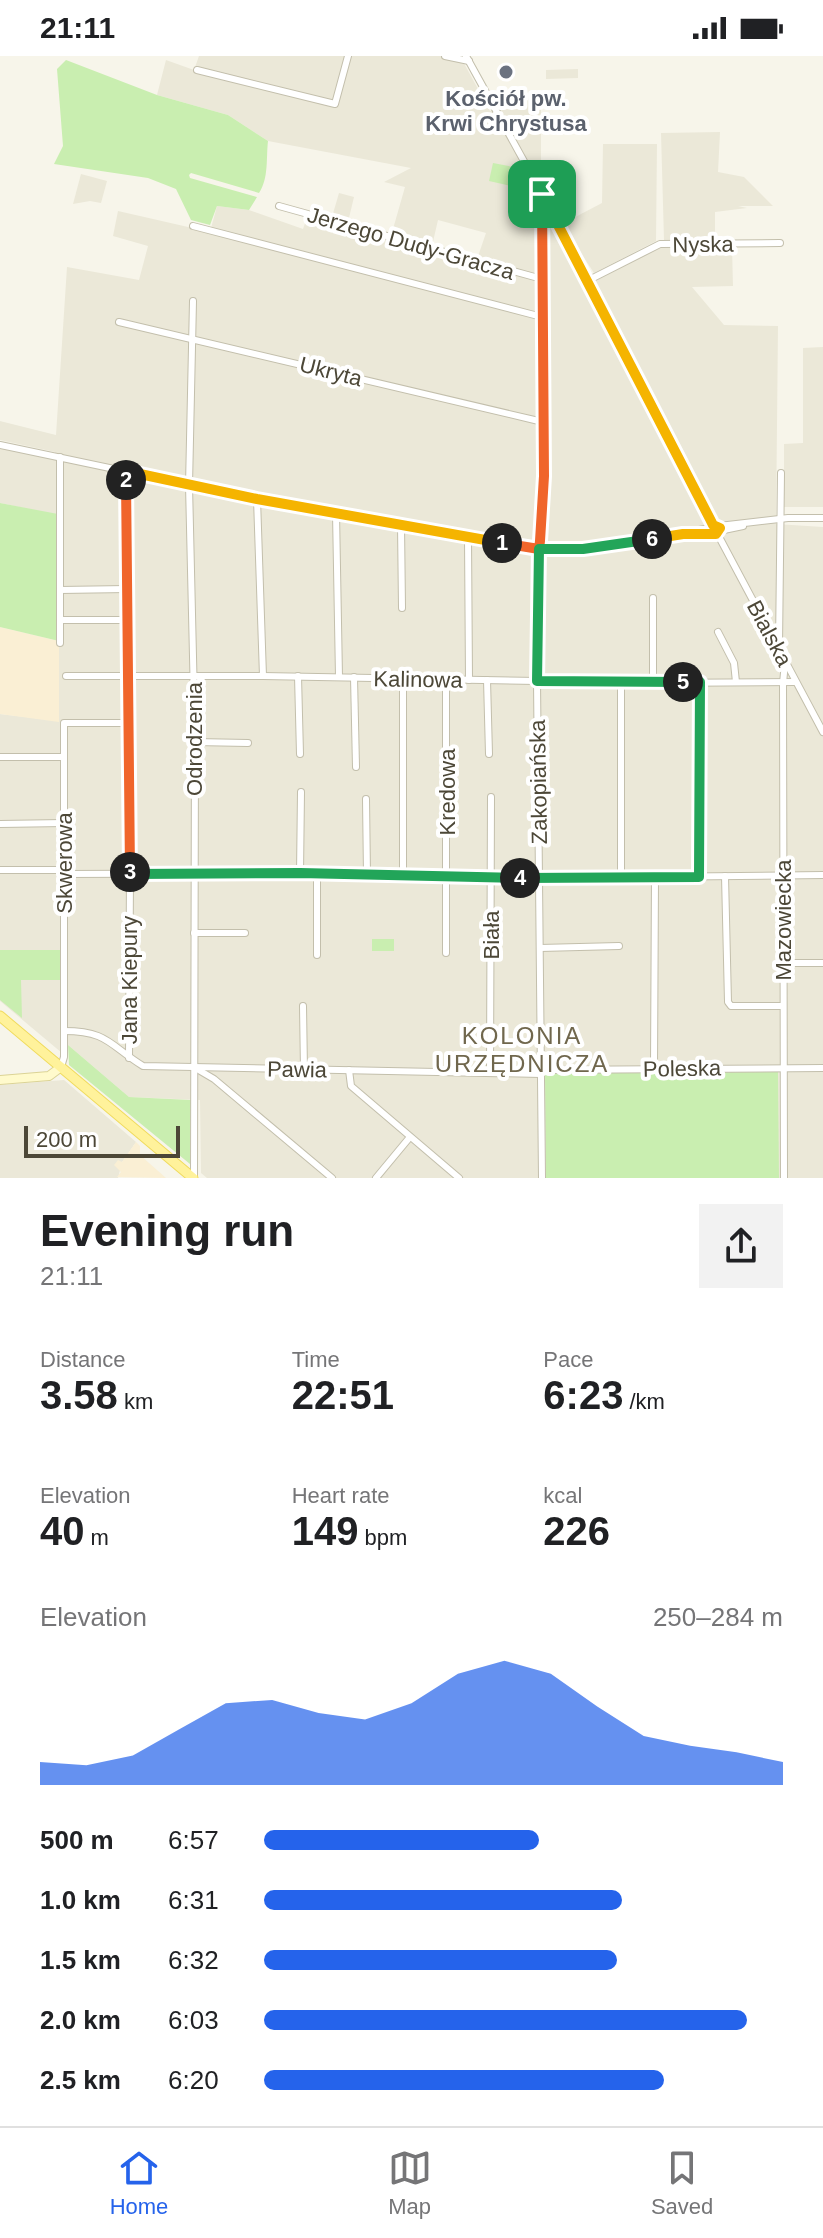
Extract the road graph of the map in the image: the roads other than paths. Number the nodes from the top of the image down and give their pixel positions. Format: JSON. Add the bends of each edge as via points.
{"nodes":[{"id":1,"x":348,"y":56,"type":"edge"},
{"id":2,"x":445,"y":56,"type":"edge"},
{"id":3,"x":467,"y":58,"type":"edge"},
{"id":4,"x":197,"y":70,"type":"dead end"},
{"id":5,"x":542,"y":194,"type":"junction"},
{"id":6,"x":279,"y":206,"type":"dead end"},
{"id":7,"x":193,"y":226,"type":"dead end"},
{"id":8,"x":780,"y":243,"type":"dead end"},
{"id":9,"x":542,"y":279,"type":"junction"},
{"id":10,"x":587,"y":281,"type":"junction"},
{"id":11,"x":193,"y":301,"type":"dead end"},
{"id":12,"x":542,"y":317,"type":"junction"},
{"id":13,"x":119,"y":322,"type":"dead end"},
{"id":14,"x":192,"y":337,"type":"junction"},
{"id":15,"x":543,"y":422,"type":"junction"},
{"id":16,"x":0,"y":445,"type":"edge"},
{"id":17,"x":60,"y":457,"type":"junction"},
{"id":18,"x":126,"y":471,"type":"junction"},
{"id":19,"x":781,"y":473,"type":"dead end"},
{"id":20,"x":189,"y":485,"type":"junction"},
{"id":21,"x":257,"y":499,"type":"junction"},
{"id":22,"x":336,"y":513,"type":"junction"},
{"id":23,"x":823,"y":518,"type":"edge"},
{"id":24,"x":779,"y":519,"type":"junction"},
{"id":25,"x":401,"y":525,"type":"junction"},
{"id":26,"x":715,"y":529,"type":"junction"},
{"id":27,"x":468,"y":538,"type":"junction"},
{"id":28,"x":539,"y":549,"type":"junction"},
{"id":29,"x":127,"y":589,"type":"junction"},
{"id":30,"x":60,"y":590,"type":"junction"},
{"id":31,"x":653,"y":598,"type":"dead end"},
{"id":32,"x":402,"y":608,"type":"dead end"},
{"id":33,"x":60,"y":620,"type":"junction"},
{"id":34,"x":127,"y":620,"type":"junction"},
{"id":35,"x":718,"y":632,"type":"dead end"},
{"id":36,"x":60,"y":643,"type":"dead end"},
{"id":37,"x":779,"y":650,"type":"junction"},
{"id":38,"x":785,"y":663,"type":"junction"},
{"id":39,"x":194,"y":675,"type":"junction"},
{"id":40,"x":66,"y":676,"type":"dead end"},
{"id":41,"x":128,"y":676,"type":"junction"},
{"id":42,"x":263,"y":676,"type":"junction"},
{"id":43,"x":298,"y":676,"type":"junction"},
{"id":44,"x":339,"y":677,"type":"junction"},
{"id":45,"x":354,"y":677,"type":"junction"},
{"id":46,"x":403,"y":678,"type":"junction"},
{"id":47,"x":446,"y":679,"type":"junction"},
{"id":48,"x":469,"y":680,"type":"junction"},
{"id":49,"x":487,"y":680,"type":"junction"},
{"id":50,"x":537,"y":681,"type":"junction"},
{"id":51,"x":621,"y":681,"type":"junction"},
{"id":52,"x":700,"y":682,"type":"junction"},
{"id":53,"x":736,"y":682,"type":"junction"},
{"id":54,"x":795,"y":682,"type":"junction"},
{"id":55,"x":653,"y":683,"type":"junction"},
{"id":56,"x":783,"y":683,"type":"junction"},
{"id":57,"x":129,"y":723,"type":"junction"},
{"id":58,"x":823,"y":732,"type":"edge"},
{"id":59,"x":195,"y":742,"type":"junction"},
{"id":60,"x":248,"y":743,"type":"dead end"},
{"id":61,"x":300,"y":754,"type":"dead end"},
{"id":62,"x":489,"y":754,"type":"dead end"},
{"id":63,"x":0,"y":757,"type":"edge"},
{"id":64,"x":63,"y":757,"type":"junction"},
{"id":65,"x":356,"y":767,"type":"dead end"},
{"id":66,"x":301,"y":792,"type":"dead end"},
{"id":67,"x":491,"y":797,"type":"dead end"},
{"id":68,"x":366,"y":799,"type":"dead end"},
{"id":69,"x":64,"y":823,"type":"junction"},
{"id":70,"x":0,"y":824,"type":"edge"},
{"id":71,"x":0,"y":870,"type":"edge"},
{"id":72,"x":65,"y":872,"type":"junction"},
{"id":73,"x":194,"y":873,"type":"junction"},
{"id":74,"x":300,"y":873,"type":"junction"},
{"id":75,"x":130,"y":874,"type":"junction"},
{"id":76,"x":317,"y":874,"type":"junction"},
{"id":77,"x":367,"y":875,"type":"junction"},
{"id":78,"x":403,"y":875,"type":"junction"},
{"id":79,"x":823,"y":875,"type":"edge"},
{"id":80,"x":447,"y":876,"type":"junction"},
{"id":81,"x":725,"y":876,"type":"junction"},
{"id":82,"x":783,"y":876,"type":"junction"},
{"id":83,"x":491,"y":877,"type":"junction"},
{"id":84,"x":621,"y":877,"type":"junction"},
{"id":85,"x":655,"y":877,"type":"junction"},
{"id":86,"x":699,"y":877,"type":"junction"},
{"id":87,"x":540,"y":878,"type":"junction"},
{"id":88,"x":194,"y":933,"type":"junction"},
{"id":89,"x":245,"y":933,"type":"dead end"},
{"id":90,"x":619,"y":946,"type":"dead end"},
{"id":91,"x":540,"y":948,"type":"junction"},
{"id":92,"x":446,"y":953,"type":"dead end"},
{"id":93,"x":317,"y":955,"type":"dead end"},
{"id":94,"x":783,"y":963,"type":"junction"},
{"id":95,"x":823,"y":963,"type":"edge"},
{"id":96,"x":303,"y":1006,"type":"dead end"},
{"id":97,"x":783,"y":1006,"type":"junction"},
{"id":98,"x":0,"y":1016,"type":"edge"},
{"id":99,"x":64,"y":1031,"type":"junction"},
{"id":100,"x":129,"y":1058,"type":"junction"},
{"id":101,"x":61,"y":1067,"type":"junction"},
{"id":102,"x":193,"y":1067,"type":"junction"},
{"id":103,"x":783,"y":1067,"type":"junction"},
{"id":104,"x":654,"y":1068,"type":"junction"},
{"id":105,"x":823,"y":1068,"type":"edge"},
{"id":106,"x":304,"y":1070,"type":"junction"},
{"id":107,"x":349,"y":1070,"type":"junction"},
{"id":108,"x":541,"y":1072,"type":"junction"},
{"id":109,"x":490,"y":1073,"type":"junction"},
{"id":110,"x":0,"y":1080,"type":"edge"},
{"id":111,"x":410,"y":1137,"type":"junction"},
{"id":112,"x":193,"y":1178,"type":"edge"},
{"id":113,"x":332,"y":1178,"type":"edge"},
{"id":114,"x":376,"y":1178,"type":"edge"},
{"id":115,"x":459,"y":1178,"type":"edge"},
{"id":116,"x":542,"y":1178,"type":"edge"},
{"id":117,"x":784,"y":1178,"type":"edge"}],
"edges":[{"from":1,"to":4,"type":"street","via":[[335,104]]},
{"from":2,"to":3,"type":"street"},
{"from":3,"to":5,"type":"street","name":"Bialska"},
{"from":5,"to":9,"type":"street","name":"Zakopiańska"},
{"from":5,"to":10,"type":"street","name":"Bialska"},
{"from":6,"to":9,"type":"street","name":"Jerzego Dudy-Gracza"},
{"from":7,"to":12,"type":"street"},
{"from":8,"to":10,"type":"street","name":"Nyska","via":[[660,244]]},
{"from":9,"to":12,"type":"street","name":"Zakopiańska"},
{"from":10,"to":26,"type":"street","name":"Bialska"},
{"from":11,"to":14,"type":"street","name":"Odrodzenia"},
{"from":12,"to":15,"type":"street","name":"Zakopiańska"},
{"from":13,"to":14,"type":"street","name":"Ukryta"},
{"from":14,"to":15,"type":"street","name":"Ukryta"},
{"from":14,"to":20,"type":"street","name":"Odrodzenia"},
{"from":15,"to":28,"type":"street","name":"Zakopiańska"},
{"from":16,"to":17,"type":"street"},
{"from":17,"to":18,"type":"street"},
{"from":17,"to":30,"type":"street"},
{"from":18,"to":20,"type":"street"},
{"from":18,"to":29,"type":"street","name":"Jana Kiepury"},
{"from":19,"to":24,"type":"street"},
{"from":20,"to":21,"type":"street"},
{"from":20,"to":39,"type":"street","name":"Odrodzenia"},
{"from":21,"to":22,"type":"street"},
{"from":21,"to":42,"type":"street"},
{"from":22,"to":25,"type":"street"},
{"from":22,"to":44,"type":"street"},
{"from":23,"to":24,"type":"street"},
{"from":24,"to":26,"type":"street"},
{"from":24,"to":37,"type":"street"},
{"from":25,"to":27,"type":"street"},
{"from":25,"to":32,"type":"street"},
{"from":26,"to":28,"type":"street","via":[[583,549]]},
{"from":26,"to":37,"type":"street","name":"Bialska"},
{"from":27,"to":28,"type":"street"},
{"from":27,"to":48,"type":"street"},
{"from":28,"to":50,"type":"street","name":"Zakopiańska"},
{"from":29,"to":30,"type":"street"},
{"from":29,"to":34,"type":"street","name":"Jana Kiepury"},
{"from":30,"to":33,"type":"street"},
{"from":31,"to":55,"type":"street"},
{"from":33,"to":34,"type":"street"},
{"from":33,"to":36,"type":"street"},
{"from":34,"to":41,"type":"street","name":"Jana Kiepury"},
{"from":35,"to":53,"type":"street","via":[[734,663]]},
{"from":37,"to":38,"type":"street","name":"Bialska"},
{"from":38,"to":54,"type":"street","name":"Bialska"},
{"from":38,"to":56,"type":"street","name":"Mazowiecka"},
{"from":39,"to":41,"type":"street","name":"Kalinowa"},
{"from":39,"to":42,"type":"street","name":"Kalinowa"},
{"from":39,"to":59,"type":"street","name":"Odrodzenia"},
{"from":40,"to":41,"type":"street","name":"Kalinowa"},
{"from":41,"to":57,"type":"street","name":"Jana Kiepury"},
{"from":42,"to":43,"type":"street","name":"Kalinowa"},
{"from":43,"to":44,"type":"street","name":"Kalinowa"},
{"from":43,"to":61,"type":"street"},
{"from":44,"to":45,"type":"street","name":"Kalinowa"},
{"from":45,"to":46,"type":"street","name":"Kalinowa"},
{"from":45,"to":65,"type":"street"},
{"from":46,"to":47,"type":"street","name":"Kalinowa"},
{"from":46,"to":78,"type":"street"},
{"from":47,"to":48,"type":"street","name":"Kalinowa"},
{"from":47,"to":80,"type":"street","name":"Kredowa"},
{"from":48,"to":49,"type":"street","name":"Kalinowa"},
{"from":49,"to":50,"type":"street","name":"Kalinowa"},
{"from":49,"to":62,"type":"street"},
{"from":50,"to":51,"type":"street","name":"Kalinowa"},
{"from":50,"to":87,"type":"street","name":"Zakopiańska"},
{"from":51,"to":55,"type":"street","name":"Kalinowa"},
{"from":51,"to":84,"type":"street"},
{"from":52,"to":53,"type":"street","name":"Kalinowa"},
{"from":52,"to":55,"type":"street","name":"Kalinowa"},
{"from":52,"to":86,"type":"street"},
{"from":53,"to":56,"type":"street","name":"Kalinowa"},
{"from":54,"to":56,"type":"street","name":"Kalinowa"},
{"from":54,"to":58,"type":"street","name":"Bialska"},
{"from":56,"to":82,"type":"street","name":"Mazowiecka"},
{"from":57,"to":64,"type":"street","name":"Skwerowa","via":[[64,723]]},
{"from":57,"to":75,"type":"street","name":"Jana Kiepury"},
{"from":59,"to":60,"type":"street"},
{"from":59,"to":73,"type":"street","name":"Odrodzenia"},
{"from":63,"to":64,"type":"street"},
{"from":64,"to":69,"type":"street","name":"Skwerowa"},
{"from":66,"to":74,"type":"street"},
{"from":67,"to":83,"type":"street","name":"Biała"},
{"from":68,"to":77,"type":"street"},
{"from":69,"to":70,"type":"street"},
{"from":69,"to":72,"type":"street","name":"Skwerowa"},
{"from":71,"to":72,"type":"street"},
{"from":72,"to":75,"type":"street"},
{"from":72,"to":99,"type":"street","name":"Skwerowa"},
{"from":73,"to":74,"type":"street"},
{"from":73,"to":75,"type":"street"},
{"from":73,"to":88,"type":"street","name":"Odrodzenia"},
{"from":74,"to":76,"type":"street"},
{"from":75,"to":100,"type":"street","name":"Jana Kiepury"},
{"from":76,"to":77,"type":"street"},
{"from":76,"to":93,"type":"street"},
{"from":77,"to":78,"type":"street"},
{"from":78,"to":80,"type":"street"},
{"from":79,"to":82,"type":"street"},
{"from":80,"to":83,"type":"street"},
{"from":80,"to":92,"type":"street","name":"Kredowa"},
{"from":81,"to":82,"type":"street"},
{"from":81,"to":86,"type":"street"},
{"from":81,"to":97,"type":"street","via":[[728,1002]]},
{"from":82,"to":94,"type":"street","name":"Mazowiecka"},
{"from":83,"to":87,"type":"street"},
{"from":83,"to":109,"type":"street","name":"Biała"},
{"from":84,"to":85,"type":"street"},
{"from":84,"to":87,"type":"street"},
{"from":85,"to":86,"type":"street"},
{"from":85,"to":104,"type":"street"},
{"from":87,"to":91,"type":"street","name":"Zakopiańska"},
{"from":88,"to":89,"type":"street"},
{"from":88,"to":102,"type":"street","name":"Odrodzenia"},
{"from":90,"to":91,"type":"street"},
{"from":91,"to":108,"type":"street","name":"Zakopiańska"},
{"from":94,"to":95,"type":"street"},
{"from":94,"to":97,"type":"street","name":"Mazowiecka"},
{"from":96,"to":106,"type":"street"},
{"from":97,"to":103,"type":"street","name":"Mazowiecka"},
{"from":98,"to":101,"type":"main road"},
{"from":99,"to":100,"type":"street","name":"Pawia","via":[[101,1036]]},
{"from":99,"to":101,"type":"street","name":"Skwerowa"},
{"from":100,"to":102,"type":"street","name":"Pawia","via":[[143,1066]]},
{"from":101,"to":110,"type":"street","via":[[49,1076]]},
{"from":101,"to":112,"type":"main road"},
{"from":102,"to":106,"type":"street","name":"Pawia"},
{"from":102,"to":112,"type":"street","name":"Odrodzenia"},
{"from":102,"to":113,"type":"street"},
{"from":103,"to":104,"type":"street","name":"Poleska"},
{"from":103,"to":105,"type":"street","name":"Poleska"},
{"from":103,"to":117,"type":"street","name":"Mazowiecka"},
{"from":104,"to":108,"type":"street","name":"Poleska"},
{"from":106,"to":107,"type":"street","name":"Pawia"},
{"from":107,"to":109,"type":"street","name":"Pawia"},
{"from":107,"to":111,"type":"street","via":[[351,1086]]},
{"from":108,"to":109,"type":"street","name":"Pawia"},
{"from":108,"to":116,"type":"street","name":"Zakopiańska"},
{"from":111,"to":114,"type":"street"},
{"from":111,"to":115,"type":"street"}]}
